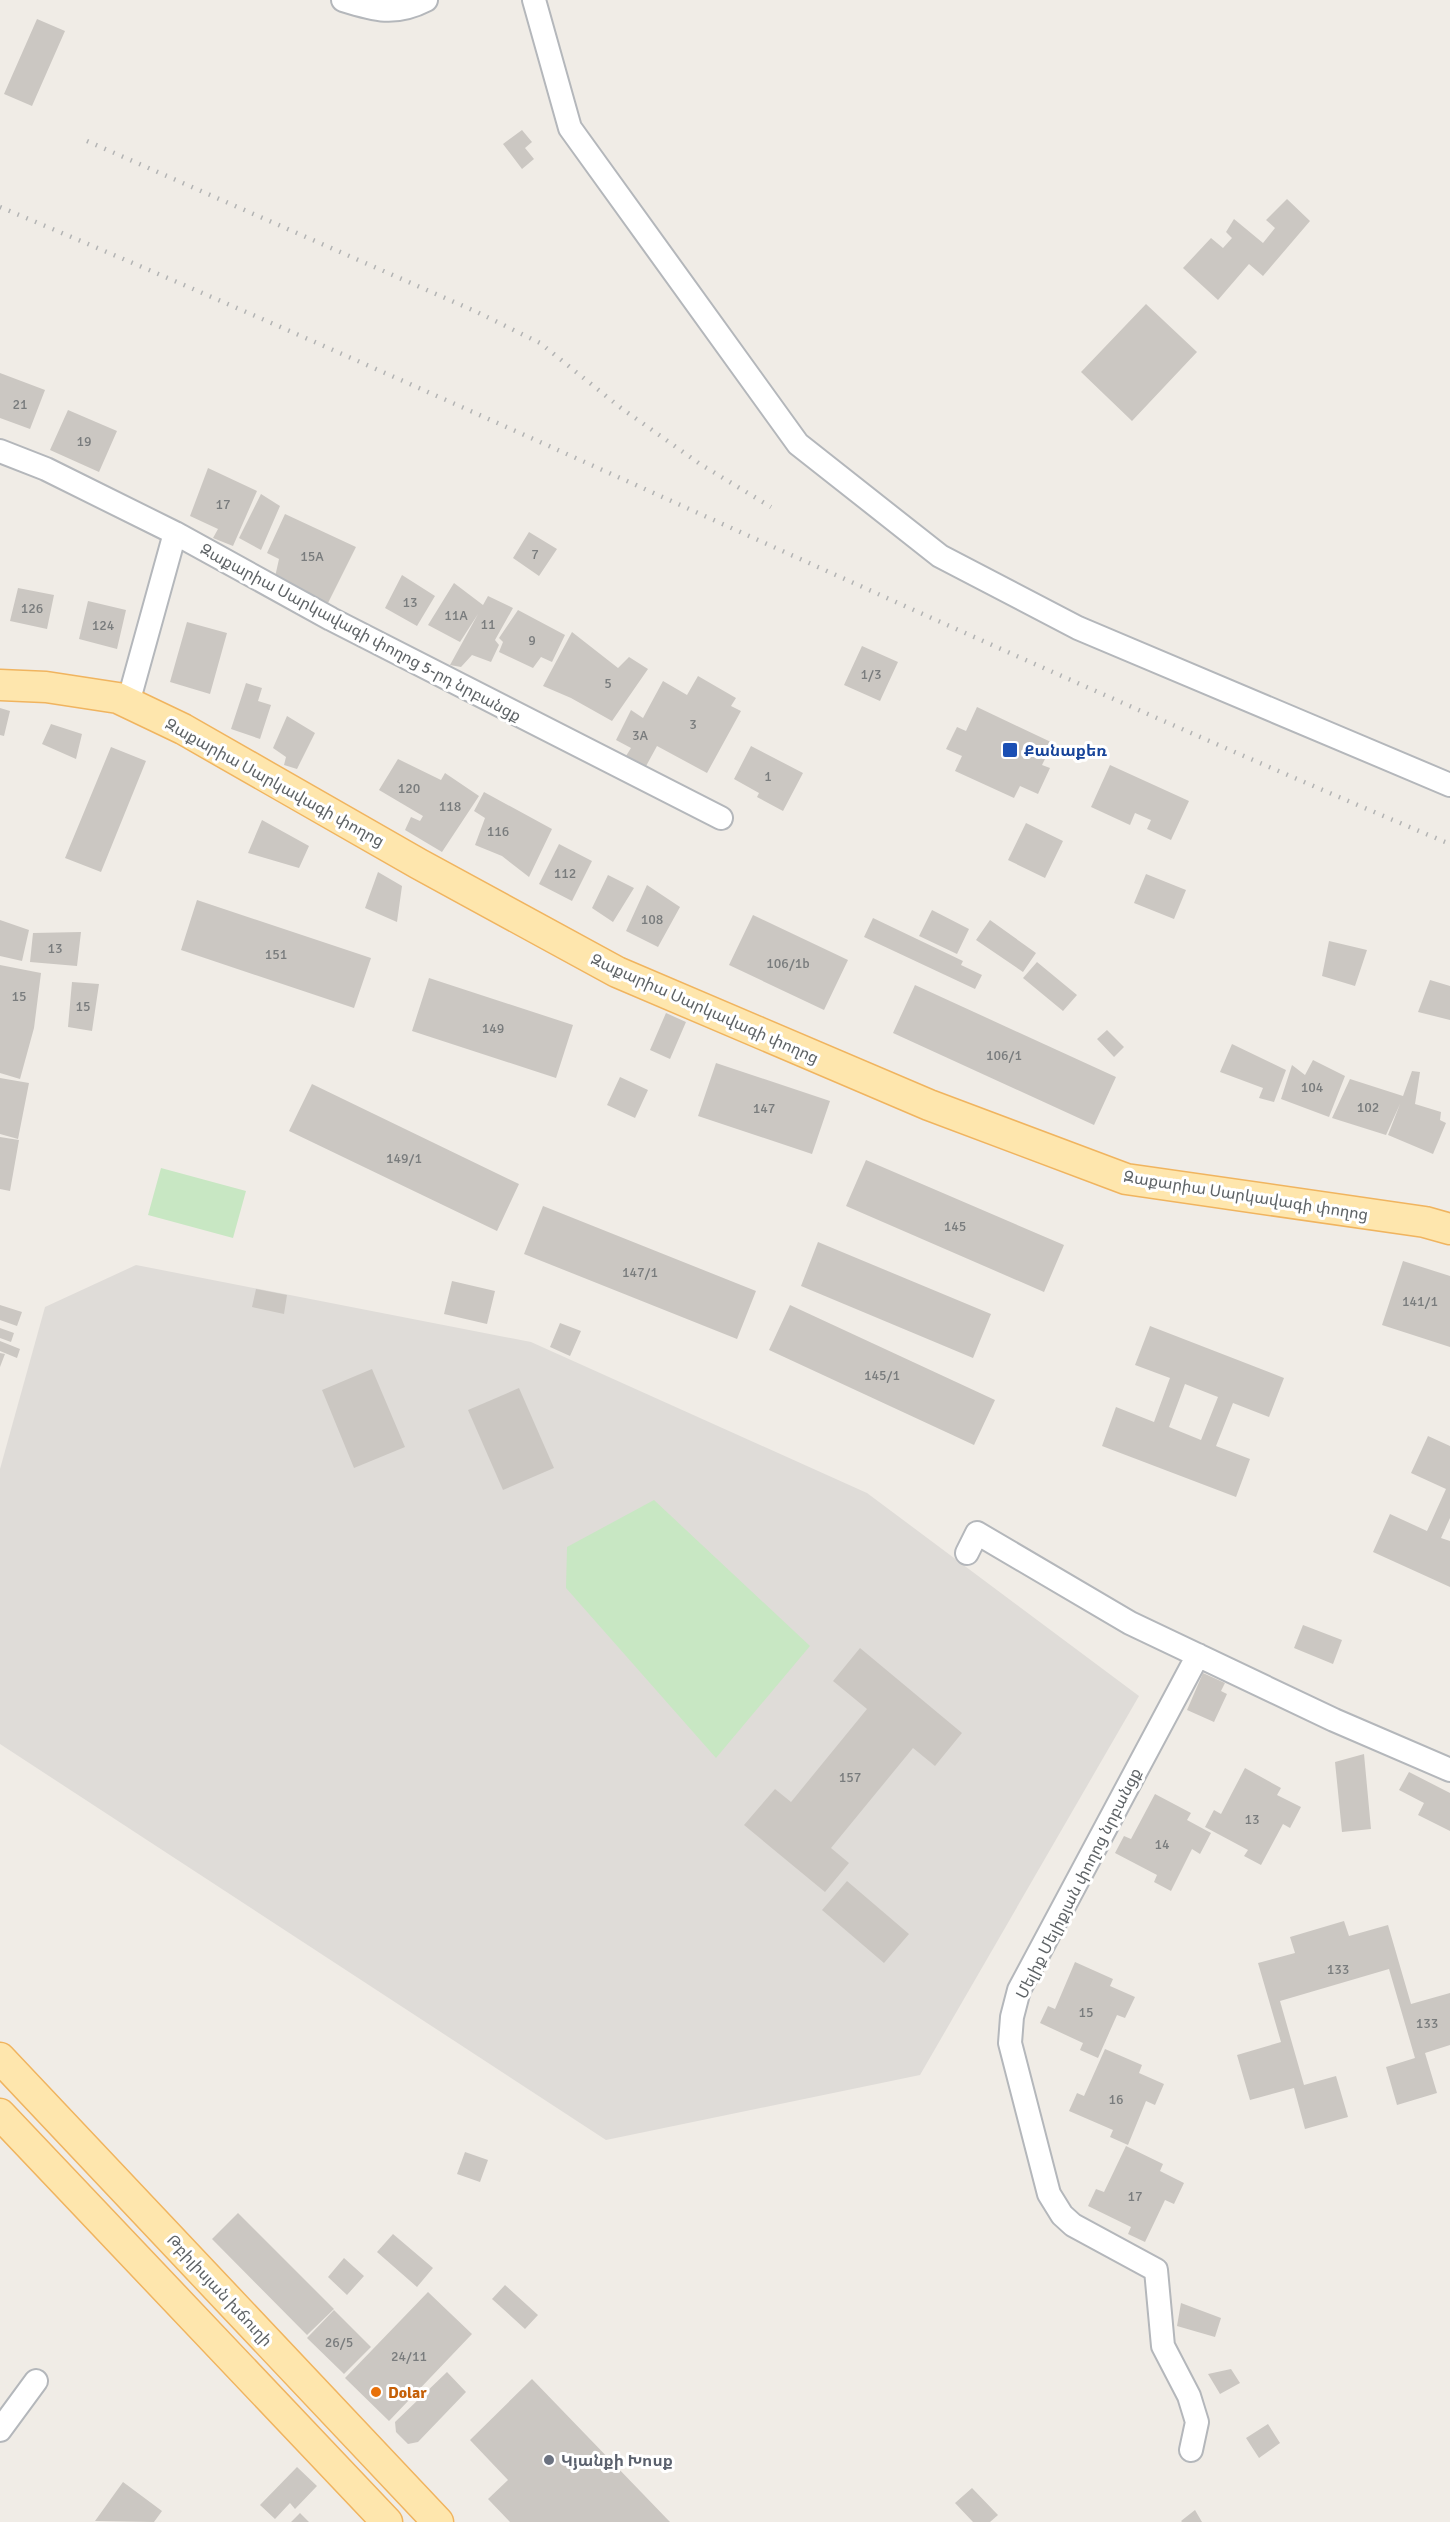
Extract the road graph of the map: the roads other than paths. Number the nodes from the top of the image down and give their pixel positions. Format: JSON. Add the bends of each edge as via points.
{"nodes":[{"id":1,"x":343,"y":0,"type":"edge"},
{"id":2,"x":426,"y":0,"type":"edge"},
{"id":3,"x":534,"y":0,"type":"edge"},
{"id":4,"x":0,"y":451,"type":"edge"},
{"id":5,"x":176,"y":533,"type":"junction"},
{"id":6,"x":0,"y":684,"type":"edge"},
{"id":7,"x":128,"y":703,"type":"junction"},
{"id":8,"x":1450,"y":785,"type":"edge"},
{"id":9,"x":721,"y":818,"type":"dead end"},
{"id":10,"x":1450,"y":1229,"type":"edge"},
{"id":11,"x":967,"y":1552,"type":"dead end"},
{"id":12,"x":1198,"y":1655,"type":"junction"},
{"id":13,"x":1450,"y":1770,"type":"edge"},
{"id":14,"x":0,"y":2058,"type":"edge"},
{"id":15,"x":0,"y":2114,"type":"edge"},
{"id":16,"x":36,"y":2382,"type":"dead end"},
{"id":17,"x":0,"y":2430,"type":"edge"},
{"id":18,"x":1191,"y":2450,"type":"dead end"},
{"id":19,"x":387,"y":2522,"type":"edge"},
{"id":20,"x":438,"y":2522,"type":"edge"}],
"edges":[{"from":1,"to":2,"type":"street","via":[[377,11],[409,9]]},
{"from":3,"to":8,"type":"street","via":[[570,128],[798,444],[940,556],[1078,628]]},
{"from":4,"to":5,"type":"street","name":"Զաքարիա Սարկավագի փողոց 5-րդ նրբանցք","via":[[46,469]]},
{"from":5,"to":7,"type":"street"},
{"from":5,"to":9,"type":"street","name":"Զաքարիա Սարկավագի փողոց 5-րդ նրբանցք","via":[[331,620]]},
{"from":6,"to":7,"type":"main road","name":"Զաքարիա Սարկավագի փողոց","via":[[46,687]]},
{"from":7,"to":10,"type":"main road","name":"Զաքարիա Սարկավագի փողոց","via":[[222,750],[617,972],[929,1105],[1126,1179],[1425,1222]]},
{"from":11,"to":12,"type":"street","via":[[977,1533],[1130,1623]]},
{"from":12,"to":13,"type":"street"},
{"from":12,"to":18,"type":"street","name":"Մելիք Մելիքյան փողոց նրբանցք","via":[[1019,1990],[1011,2017],[1010,2043],[1049,2194],[1062,2215],[1073,2226],[1156,2270],[1163,2346],[1189,2396],[1197,2422]]},
{"from":14,"to":20,"type":"main road","name":"Թբիլիսյան խճուղի"},
{"from":15,"to":19,"type":"main road"},
{"from":16,"to":17,"type":"street"}]}
